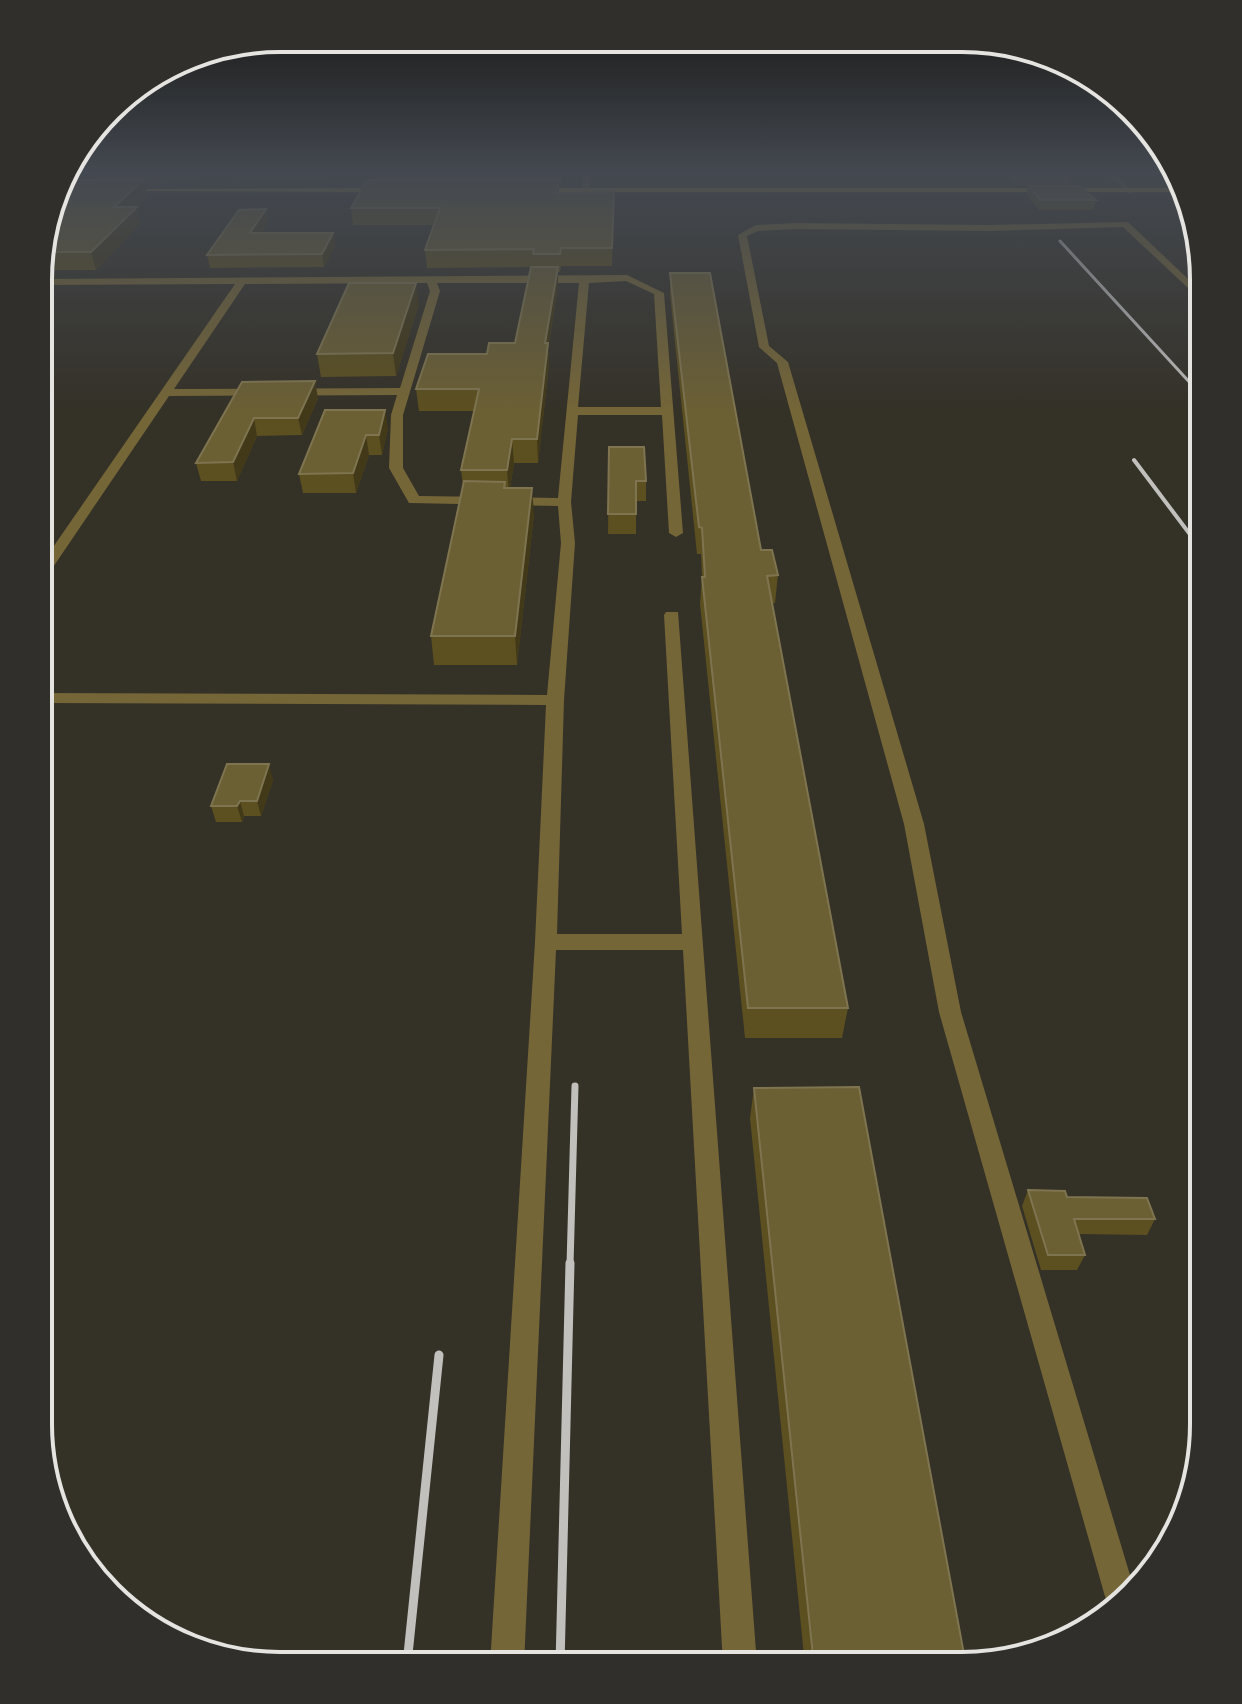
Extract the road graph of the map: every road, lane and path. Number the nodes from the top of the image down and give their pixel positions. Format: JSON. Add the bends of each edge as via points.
{"nodes":[{"id":1,"x":745,"y":252,"type":"edge"},
{"id":2,"x":1154,"y":252,"type":"edge"},
{"id":3,"x":243,"y":280,"type":"junction"},
{"id":4,"x":431,"y":280,"type":"junction"},
{"id":5,"x":584,"y":280,"type":"junction"},
{"id":6,"x":52,"y":282,"type":"edge"},
{"id":7,"x":1190,"y":287,"type":"edge"},
{"id":8,"x":404,"y":391,"type":"junction"},
{"id":9,"x":165,"y":393,"type":"junction"},
{"id":10,"x":572,"y":411,"type":"junction"},
{"id":11,"x":666,"y":411,"type":"junction"},
{"id":12,"x":564,"y":502,"type":"junction"},
{"id":13,"x":676,"y":533,"type":"dead end"},
{"id":14,"x":52,"y":558,"type":"edge"},
{"id":15,"x":672,"y":615,"type":"dead end"},
{"id":16,"x":52,"y":698,"type":"edge"},
{"id":17,"x":555,"y":700,"type":"junction"},
{"id":18,"x":546,"y":942,"type":"junction"},
{"id":19,"x":693,"y":942,"type":"junction"},
{"id":20,"x":1118,"y":1590,"type":"edge"},
{"id":21,"x":508,"y":1652,"type":"edge"},
{"id":22,"x":739,"y":1652,"type":"edge"}],
"edges":[{"from":1,"to":20,"type":"street","via":[[764,347],[782,362],[910,809],[950,1012]]},
{"from":2,"to":7,"type":"street"},
{"from":3,"to":4,"type":"street"},
{"from":3,"to":6,"type":"street"},
{"from":3,"to":9,"type":"street"},
{"from":4,"to":5,"type":"street"},
{"from":4,"to":8,"type":"street","via":[[435,291]]},
{"from":5,"to":10,"type":"street"},
{"from":5,"to":11,"type":"street","via":[[627,278],[659,293]]},
{"from":8,"to":9,"type":"street"},
{"from":8,"to":12,"type":"street","via":[[397,415],[396,468],[414,500]]},
{"from":9,"to":14,"type":"street"},
{"from":10,"to":11,"type":"street"},
{"from":10,"to":12,"type":"street"},
{"from":11,"to":13,"type":"street"},
{"from":12,"to":17,"type":"street","via":[[568,543]]},
{"from":15,"to":19,"type":"street"},
{"from":16,"to":17,"type":"street"},
{"from":17,"to":18,"type":"street"},
{"from":18,"to":19,"type":"street"},
{"from":18,"to":21,"type":"street"},
{"from":19,"to":22,"type":"street"}]}
